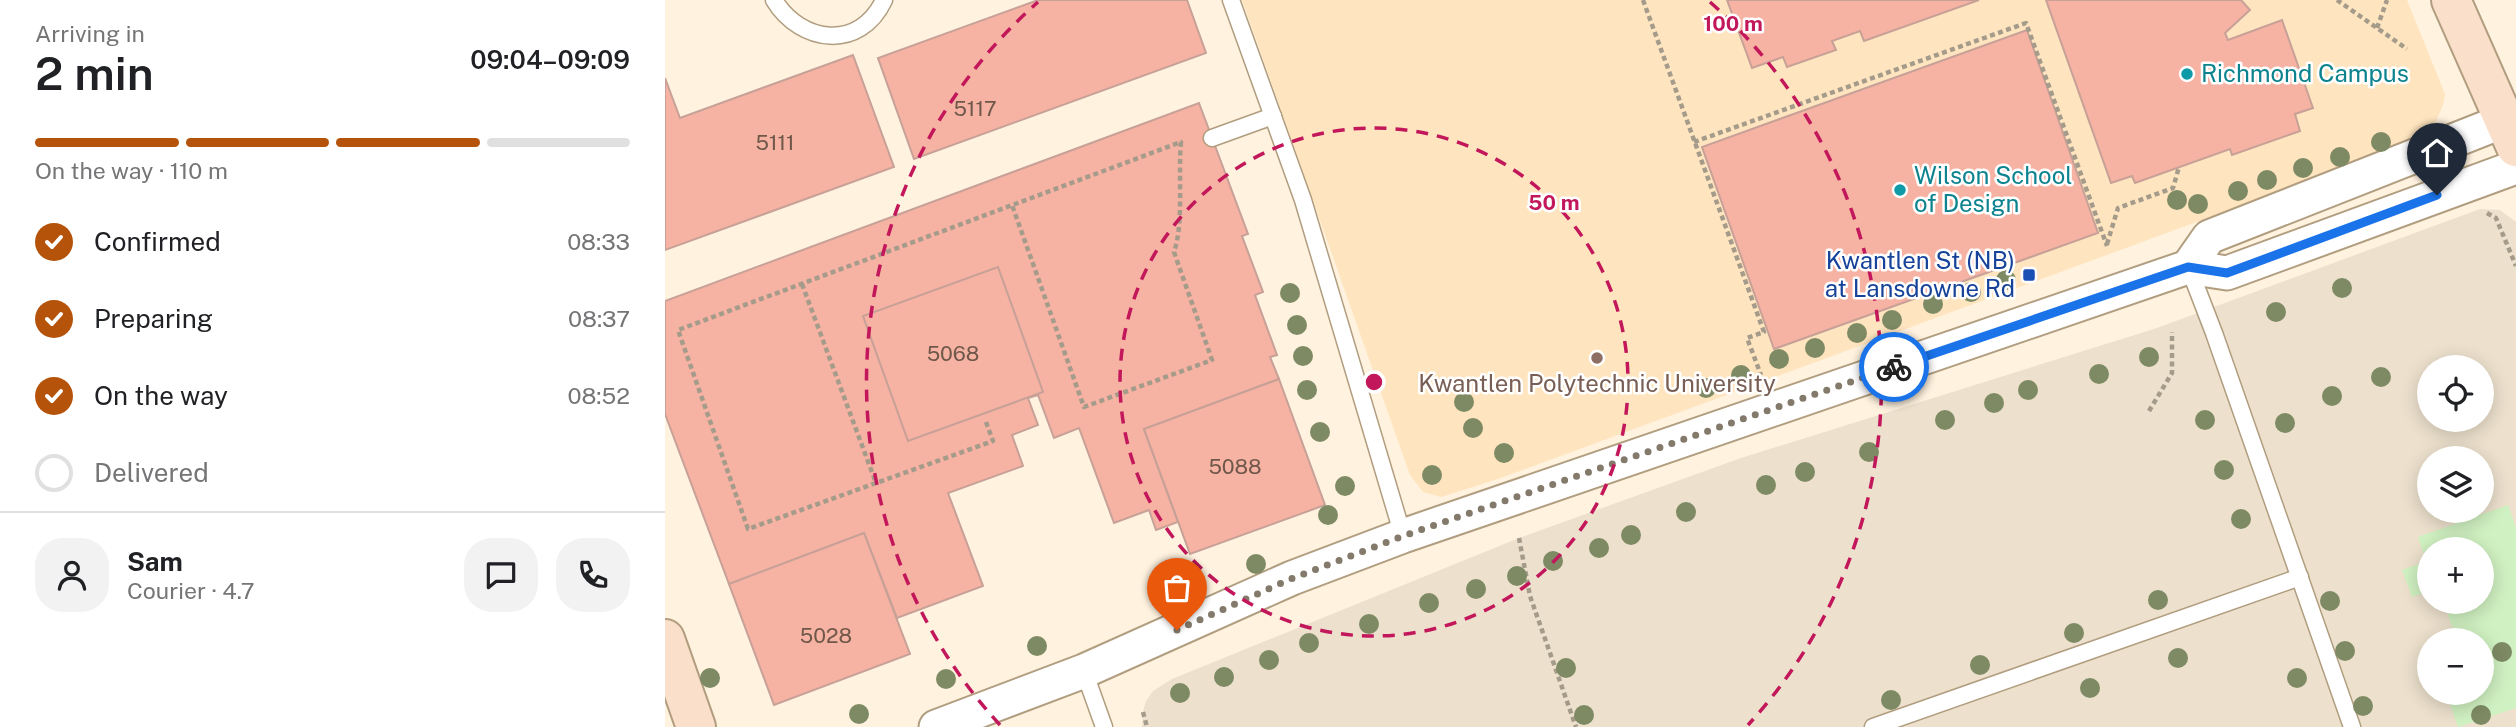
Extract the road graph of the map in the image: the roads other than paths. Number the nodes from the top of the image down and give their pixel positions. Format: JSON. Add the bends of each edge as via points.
{"nodes":[{"id":1,"x":774,"y":0,"type":"edge"},
{"id":2,"x":884,"y":0,"type":"edge"},
{"id":3,"x":1231,"y":0,"type":"edge"},
{"id":4,"x":2451,"y":0,"type":"edge"},
{"id":5,"x":1272,"y":116,"type":"junction"},
{"id":6,"x":2512,"y":128,"type":"edge"},
{"id":7,"x":1212,"y":138,"type":"dead end"},
{"id":8,"x":2516,"y":167,"type":"edge"},
{"id":9,"x":2188,"y":267,"type":"junction"},
{"id":10,"x":1403,"y":536,"type":"junction"},
{"id":11,"x":2300,"y":577,"type":"junction"},
{"id":12,"x":665,"y":639,"type":"edge"},
{"id":13,"x":1084,"y":671,"type":"junction"},
{"id":14,"x":696,"y":727,"type":"edge"},
{"id":15,"x":936,"y":727,"type":"edge"},
{"id":16,"x":1104,"y":727,"type":"edge"},
{"id":17,"x":1873,"y":727,"type":"edge"},
{"id":18,"x":2352,"y":727,"type":"edge"}],
"edges":[{"from":1,"to":2,"type":"lane","via":[[798,27],[815,35],[835,36],[854,31],[871,19]]},
{"from":3,"to":5,"type":"lane"},
{"from":4,"to":6,"type":"street"},
{"from":5,"to":7,"type":"lane"},
{"from":5,"to":10,"type":"lane","via":[[1303,200]]},
{"from":6,"to":9,"type":"street","via":[[2209,237]]},
{"from":8,"to":9,"type":"street","via":[[2227,273]]},
{"from":9,"to":10,"type":"street"},
{"from":9,"to":11,"type":"lane"},
{"from":10,"to":13,"type":"street","via":[[1293,578]]},
{"from":11,"to":17,"type":"lane"},
{"from":11,"to":18,"type":"lane"},
{"from":12,"to":14,"type":"street"},
{"from":13,"to":15,"type":"street"},
{"from":13,"to":16,"type":"lane"}]}
